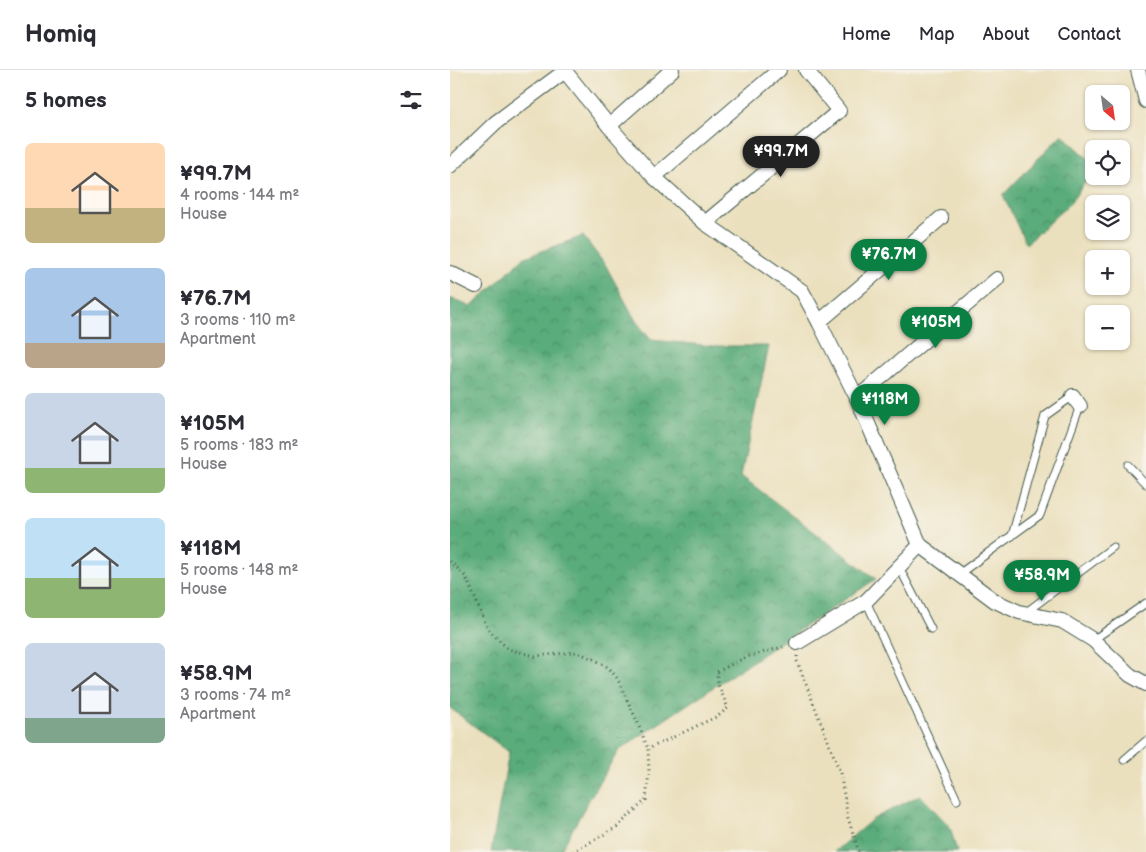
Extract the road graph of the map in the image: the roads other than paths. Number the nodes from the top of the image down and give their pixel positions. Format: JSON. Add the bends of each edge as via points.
{"nodes":[{"id":1,"x":672,"y":70,"type":"edge"},
{"id":2,"x":779,"y":70,"type":"edge"},
{"id":3,"x":806,"y":70,"type":"edge"},
{"id":4,"x":1138,"y":70,"type":"edge"},
{"id":5,"x":565,"y":71,"type":"edge"},
{"id":6,"x":1146,"y":101,"type":"edge"},
{"id":7,"x":609,"y":126,"type":"junction"},
{"id":8,"x":450,"y":166,"type":"edge"},
{"id":9,"x":654,"y":177,"type":"junction"},
{"id":10,"x":941,"y":218,"type":"dead end"},
{"id":11,"x":705,"y":224,"type":"junction"},
{"id":12,"x":450,"y":273,"type":"edge"},
{"id":13,"x":997,"y":279,"type":"dead end"},
{"id":14,"x":476,"y":286,"type":"dead end"},
{"id":15,"x":819,"y":322,"type":"junction"},
{"id":16,"x":857,"y":398,"type":"junction"},
{"id":17,"x":1128,"y":465,"type":"dead end"},
{"id":18,"x":1146,"y":484,"type":"edge"},
{"id":19,"x":1012,"y":536,"type":"junction"},
{"id":20,"x":920,"y":545,"type":"junction"},
{"id":21,"x":1113,"y":547,"type":"dead end"},
{"id":22,"x":899,"y":567,"type":"junction"},
{"id":23,"x":959,"y":574,"type":"junction"},
{"id":24,"x":866,"y":601,"type":"junction"},
{"id":25,"x":1146,"y":603,"type":"edge"},
{"id":26,"x":1024,"y":613,"type":"junction"},
{"id":27,"x":931,"y":629,"type":"dead end"},
{"id":28,"x":1093,"y":640,"type":"junction"},
{"id":29,"x":797,"y":643,"type":"road end"},
{"id":30,"x":1145,"y":682,"type":"edge"},
{"id":31,"x":1146,"y":741,"type":"edge"},
{"id":32,"x":1124,"y":760,"type":"dead end"},
{"id":33,"x":957,"y":800,"type":"dead end"}],
"edges":[{"from":1,"to":7,"type":"street"},
{"from":2,"to":9,"type":"street"},
{"from":3,"to":11,"type":"street","via":[[839,111]]},
{"from":4,"to":6,"type":"street"},
{"from":5,"to":7,"type":"street"},
{"from":5,"to":8,"type":"street","via":[[495,123]]},
{"from":7,"to":9,"type":"street"},
{"from":9,"to":11,"type":"street"},
{"from":10,"to":15,"type":"street"},
{"from":11,"to":15,"type":"street","via":[[802,291]]},
{"from":12,"to":14,"type":"street"},
{"from":13,"to":16,"type":"street"},
{"from":15,"to":16,"type":"street"},
{"from":16,"to":20,"type":"street"},
{"from":17,"to":18,"type":"lane"},
{"from":19,"to":19,"type":"lane","via":[[1040,515],[1076,401],[1045,416]]},
{"from":19,"to":23,"type":"lane"},
{"from":20,"to":22,"type":"street"},
{"from":20,"to":23,"type":"street"},
{"from":21,"to":26,"type":"lane"},
{"from":22,"to":24,"type":"street"},
{"from":22,"to":27,"type":"lane"},
{"from":23,"to":26,"type":"street","via":[[995,601]]},
{"from":24,"to":29,"type":"street"},
{"from":24,"to":33,"type":"lane"},
{"from":25,"to":28,"type":"lane"},
{"from":26,"to":28,"type":"street","via":[[1062,621]]},
{"from":28,"to":30,"type":"street","via":[[1130,675]]},
{"from":31,"to":32,"type":"lane"}]}
